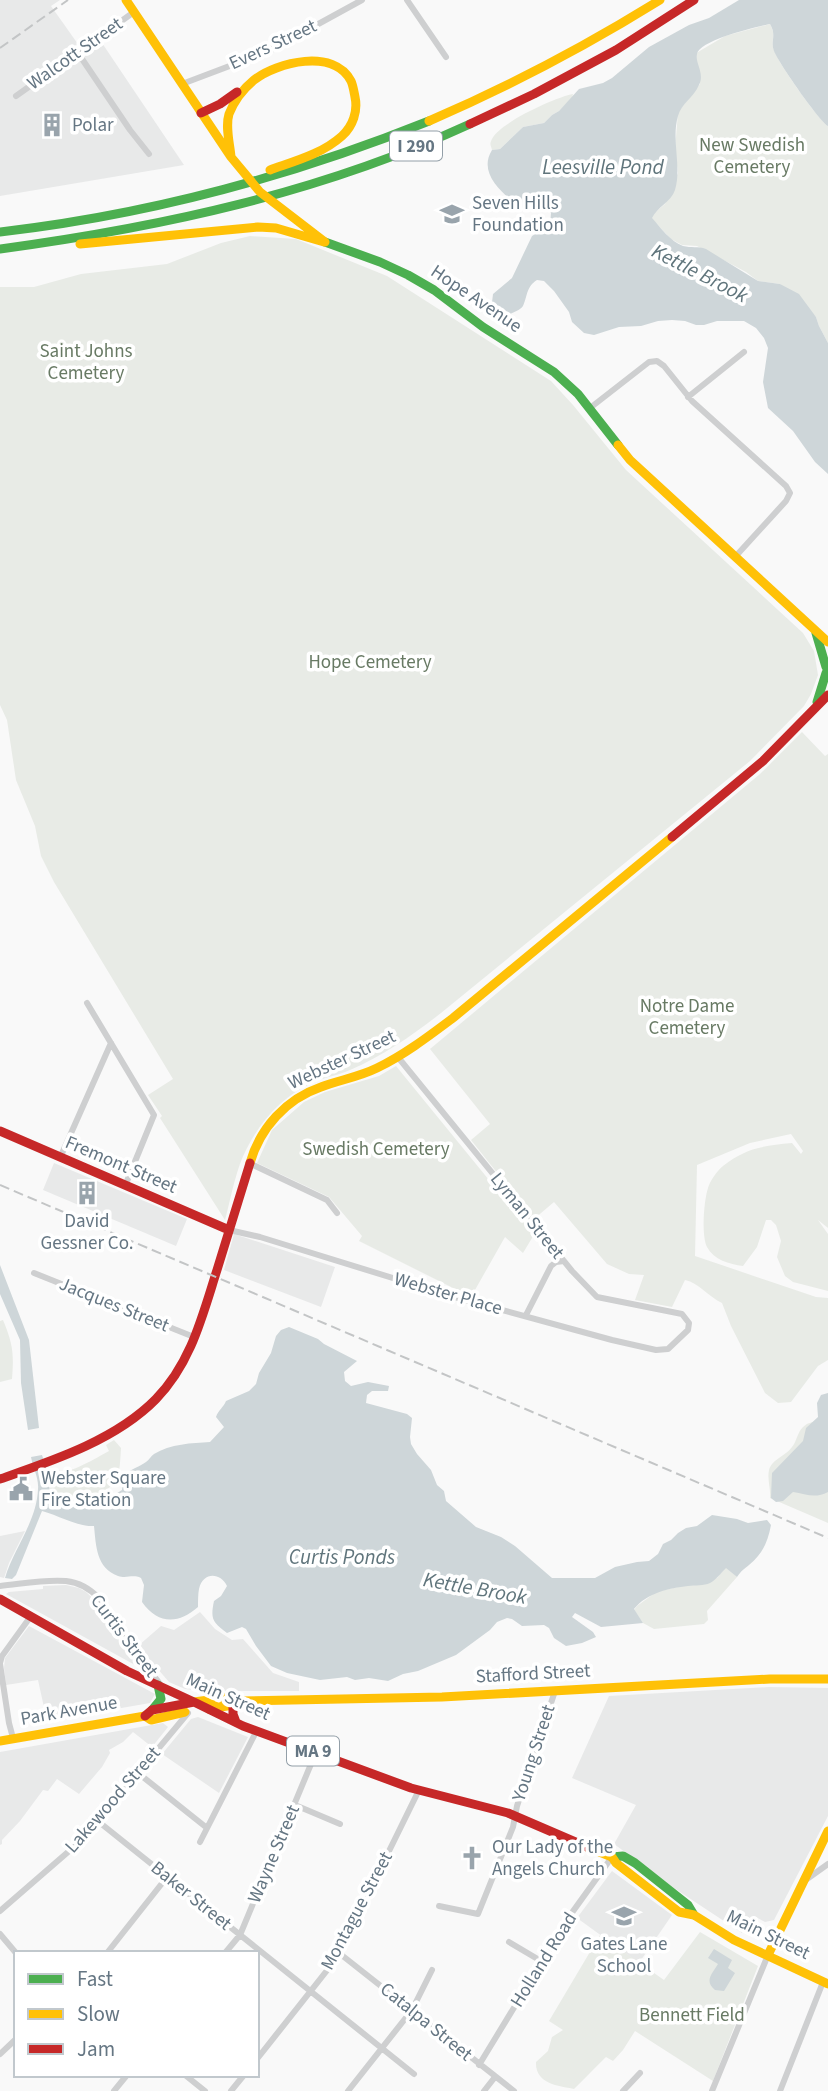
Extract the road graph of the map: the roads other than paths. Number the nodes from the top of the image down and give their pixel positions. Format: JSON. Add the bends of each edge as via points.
{"nodes":[{"id":1,"x":126,"y":0,"type":"edge"},
{"id":2,"x":361,"y":0,"type":"edge"},
{"id":3,"x":407,"y":0,"type":"edge"},
{"id":4,"x":660,"y":0,"type":"edge"},
{"id":5,"x":694,"y":0,"type":"edge"},
{"id":6,"x":134,"y":12,"type":"junction"},
{"id":7,"x":78,"y":53,"type":"junction"},
{"id":8,"x":446,"y":57,"type":"dead end"},
{"id":9,"x":251,"y":82,"type":"junction"},
{"id":10,"x":182,"y":85,"type":"junction"},
{"id":11,"x":16,"y":96,"type":"dead end"},
{"id":12,"x":201,"y":113,"type":"junction"},
{"id":13,"x":149,"y":154,"type":"dead end"},
{"id":14,"x":231,"y":157,"type":"junction"},
{"id":15,"x":265,"y":175,"type":"junction"},
{"id":16,"x":0,"y":232,"type":"edge"},
{"id":17,"x":324,"y":242,"type":"junction"},
{"id":18,"x":0,"y":250,"type":"edge"},
{"id":19,"x":744,"y":352,"type":"dead end"},
{"id":20,"x":688,"y":397,"type":"junction"},
{"id":21,"x":590,"y":408,"type":"junction"},
{"id":22,"x":736,"y":557,"type":"junction"},
{"id":23,"x":816,"y":633,"type":"junction"},
{"id":24,"x":828,"y":642,"type":"edge"},
{"id":25,"x":827,"y":670,"type":"edge"},
{"id":26,"x":828,"y":695,"type":"edge"},
{"id":27,"x":813,"y":710,"type":"junction"},
{"id":28,"x":87,"y":1003,"type":"dead end"},
{"id":29,"x":111,"y":1043,"type":"junction"},
{"id":30,"x":397,"y":1056,"type":"junction"},
{"id":31,"x":0,"y":1131,"type":"edge"},
{"id":32,"x":60,"y":1158,"type":"junction"},
{"id":33,"x":249,"y":1163,"type":"junction"},
{"id":34,"x":125,"y":1186,"type":"junction"},
{"id":35,"x":337,"y":1213,"type":"dead end"},
{"id":36,"x":229,"y":1230,"type":"junction"},
{"id":37,"x":564,"y":1261,"type":"junction"},
{"id":38,"x":34,"y":1273,"type":"dead end"},
{"id":39,"x":526,"y":1315,"type":"junction"},
{"id":40,"x":194,"y":1337,"type":"junction"},
{"id":41,"x":668,"y":1348,"type":"joint"},
{"id":42,"x":0,"y":1479,"type":"edge"},
{"id":43,"x":0,"y":1586,"type":"edge"},
{"id":44,"x":0,"y":1599,"type":"edge"},
{"id":45,"x":31,"y":1616,"type":"junction"},
{"id":46,"x":0,"y":1664,"type":"edge"},
{"id":47,"x":828,"y":1679,"type":"edge"},
{"id":48,"x":161,"y":1687,"type":"junction"},
{"id":49,"x":555,"y":1691,"type":"junction"},
{"id":50,"x":236,"y":1703,"type":"junction"},
{"id":51,"x":192,"y":1707,"type":"junction"},
{"id":52,"x":209,"y":1709,"type":"junction"},
{"id":53,"x":148,"y":1713,"type":"junction"},
{"id":54,"x":236,"y":1722,"type":"junction"},
{"id":55,"x":257,"y":1730,"type":"junction"},
{"id":56,"x":13,"y":1738,"type":"junction"},
{"id":57,"x":0,"y":1741,"type":"edge"},
{"id":58,"x":316,"y":1752,"type":"junction"},
{"id":59,"x":138,"y":1773,"type":"junction"},
{"id":60,"x":419,"y":1790,"type":"junction"},
{"id":61,"x":295,"y":1805,"type":"junction"},
{"id":62,"x":515,"y":1816,"type":"junction"},
{"id":63,"x":99,"y":1822,"type":"junction"},
{"id":64,"x":340,"y":1824,"type":"dead end"},
{"id":65,"x":207,"y":1828,"type":"junction"},
{"id":66,"x":828,"y":1830,"type":"edge"},
{"id":67,"x":200,"y":1842,"type":"dead end"},
{"id":68,"x":612,"y":1857,"type":"junction"},
{"id":69,"x":828,"y":1864,"type":"edge"},
{"id":70,"x":167,"y":1877,"type":"junction"},
{"id":71,"x":805,"y":1881,"type":"junction"},
{"id":72,"x":439,"y":1906,"type":"dead end"},
{"id":73,"x":0,"y":1911,"type":"edge"},
{"id":74,"x":0,"y":1934,"type":"edge"},
{"id":75,"x":240,"y":1935,"type":"junction"},
{"id":76,"x":509,"y":1942,"type":"dead end"},
{"id":77,"x":14,"y":1951,"type":"edge"},
{"id":78,"x":109,"y":1951,"type":"edge"},
{"id":79,"x":227,"y":1951,"type":"edge"},
{"id":80,"x":339,"y":1953,"type":"junction"},
{"id":81,"x":768,"y":1955,"type":"junction"},
{"id":82,"x":541,"y":1961,"type":"junction"},
{"id":83,"x":432,"y":1970,"type":"dead end"},
{"id":84,"x":826,"y":1983,"type":"edge"},
{"id":85,"x":311,"y":1992,"type":"junction"},
{"id":86,"x":412,"y":2010,"type":"junction"},
{"id":87,"x":382,"y":2049,"type":"junction"},
{"id":88,"x":259,"y":2057,"type":"edge"},
{"id":89,"x":480,"y":2065,"type":"junction"},
{"id":90,"x":640,"y":2073,"type":"dead end"},
{"id":91,"x":414,"y":2074,"type":"dead end"},
{"id":92,"x":125,"y":2077,"type":"edge"},
{"id":93,"x":188,"y":2077,"type":"edge"},
{"id":94,"x":242,"y":2077,"type":"edge"},
{"id":95,"x":495,"y":2077,"type":"junction"},
{"id":96,"x":114,"y":2091,"type":"edge"},
{"id":97,"x":205,"y":2091,"type":"edge"},
{"id":98,"x":231,"y":2091,"type":"edge"},
{"id":99,"x":348,"y":2091,"type":"edge"},
{"id":100,"x":484,"y":2091,"type":"edge"},
{"id":101,"x":514,"y":2091,"type":"edge"},
{"id":102,"x":623,"y":2091,"type":"edge"},
{"id":103,"x":712,"y":2091,"type":"edge"},
{"id":104,"x":780,"y":2091,"type":"edge"}],
"edges":[{"from":1,"to":6,"type":"main road","name":"Hope Avenue"},
{"from":2,"to":10,"type":"street","name":"Evers Street","via":[[269,51]]},
{"from":3,"to":8,"type":"street"},
{"from":4,"to":15,"type":"main road","number":"I 290","via":[[582,48],[475,102],[394,135]]},
{"from":5,"to":18,"type":"main road","number":"I 290","via":[[597,61],[499,111],[385,158],[251,201],[152,224]]},
{"from":6,"to":7,"type":"street","name":"Walcott Street"},
{"from":6,"to":10,"type":"main road","name":"Hope Avenue"},
{"from":7,"to":11,"type":"street","name":"Walcott Street"},
{"from":7,"to":13,"type":"street"},
{"from":9,"to":12,"type":"main road"},
{"from":9,"to":14,"type":"main road","via":[[236,98],[229,115]]},
{"from":9,"to":15,"type":"main road","via":[[280,65],[319,62],[344,74],[356,96],[354,120],[344,135]]},
{"from":10,"to":12,"type":"main road","name":"Hope Avenue"},
{"from":12,"to":14,"type":"main road","name":"Hope Avenue"},
{"from":14,"to":17,"type":"main road","name":"Hope Avenue","via":[[260,192]]},
{"from":15,"to":16,"type":"main road","number":"I 290","via":[[137,211]]},
{"from":17,"to":18,"type":"main road","via":[[258,227]]},
{"from":17,"to":21,"type":"main road","name":"Hope Avenue","via":[[422,283],[554,372]]},
{"from":19,"to":20,"type":"street"},
{"from":20,"to":21,"type":"street","via":[[654,360]]},
{"from":20,"to":22,"type":"street","via":[[788,489],[786,501]]},
{"from":21,"to":22,"type":"main road","name":"Hope Avenue","via":[[630,460]]},
{"from":22,"to":23,"type":"main road","name":"Hope Avenue"},
{"from":23,"to":24,"type":"main road","name":"Hope Avenue"},
{"from":23,"to":25,"type":"main road"},
{"from":25,"to":27,"type":"main road"},
{"from":26,"to":27,"type":"main road","name":"Webster Street"},
{"from":27,"to":30,"type":"main road","name":"Webster Street","via":[[726,793],[453,1018]]},
{"from":28,"to":29,"type":"street"},
{"from":29,"to":32,"type":"street"},
{"from":29,"to":34,"type":"street","via":[[154,1115]]},
{"from":30,"to":33,"type":"main road","name":"Webster Street","via":[[289,1104],[265,1132]]},
{"from":30,"to":37,"type":"street","name":"Lyman Street"},
{"from":31,"to":32,"type":"main road","name":"Fremont Street"},
{"from":32,"to":34,"type":"main road","name":"Fremont Street"},
{"from":33,"to":35,"type":"street","via":[[327,1200]]},
{"from":33,"to":36,"type":"main road","name":"Webster Street"},
{"from":34,"to":36,"type":"main road","name":"Fremont Street"},
{"from":36,"to":39,"type":"street","name":"Webster Place"},
{"from":36,"to":40,"type":"main road","name":"Webster Street"},
{"from":37,"to":39,"type":"street","via":[[551,1266]]},
{"from":37,"to":41,"type":"street","name":"Lyman Street","via":[[597,1297],[687,1318],[688,1331]]},
{"from":38,"to":40,"type":"street","name":"Jacques Street"},
{"from":39,"to":41,"type":"street","name":"Webster Place","via":[[612,1340],[656,1350]]},
{"from":40,"to":42,"type":"main road","name":"Webster Street","via":[[178,1373],[151,1403],[119,1428],[46,1464]]},
{"from":43,"to":48,"type":"street","name":"Curtis Street","via":[[67,1581],[85,1587],[101,1599]]},
{"from":44,"to":45,"type":"main road","name":"Main Street"},
{"from":45,"to":46,"type":"street"},
{"from":45,"to":48,"type":"main road","name":"Main Street"},
{"from":46,"to":56,"type":"street"},
{"from":47,"to":49,"type":"main road","name":"Stafford Street"},
{"from":48,"to":51,"type":"main road","name":"Main Street"},
{"from":48,"to":53,"type":"main road","via":[[162,1699]]},
{"from":49,"to":50,"type":"main road","name":"Stafford Street"},
{"from":49,"to":62,"type":"street","name":"Young Street"},
{"from":50,"to":51,"type":"main road","name":"Stafford Street","via":[[231,1697]]},
{"from":50,"to":52,"type":"main road","name":"Stafford Street"},
{"from":50,"to":54,"type":"main road"},
{"from":51,"to":52,"type":"main road","name":"Park Avenue"},
{"from":51,"to":53,"type":"main road","name":"Park Avenue","via":[[151,1720]]},
{"from":51,"to":59,"type":"street","name":"Lakewood Street"},
{"from":52,"to":54,"type":"main road","name":"Main Street","number":"MA 9"},
{"from":53,"to":56,"type":"main road","name":"Park Avenue"},
{"from":54,"to":55,"type":"main road","name":"Main Street","number":"MA 9"},
{"from":55,"to":58,"type":"main road","name":"Main Street","number":"MA 9"},
{"from":55,"to":65,"type":"street"},
{"from":56,"to":57,"type":"main road","name":"Park Avenue"},
{"from":58,"to":60,"type":"main road","name":"Main Street","number":"MA 9"},
{"from":58,"to":61,"type":"street","name":"Wayne Street"},
{"from":59,"to":63,"type":"street","name":"Lakewood Street"},
{"from":59,"to":65,"type":"street"},
{"from":60,"to":62,"type":"main road","name":"Main Street","number":"MA 9"},
{"from":60,"to":80,"type":"street","name":"Montague Street"},
{"from":61,"to":64,"type":"street"},
{"from":61,"to":75,"type":"street","name":"Wayne Street"},
{"from":62,"to":68,"type":"main road","name":"Main Street","number":"MA 9"},
{"from":62,"to":72,"type":"street","name":"Young Street","via":[[478,1914]]},
{"from":63,"to":70,"type":"street","name":"Baker Street"},
{"from":63,"to":73,"type":"street","name":"Lakewood Street"},
{"from":65,"to":67,"type":"street"},
{"from":66,"to":71,"type":"main road"},
{"from":68,"to":81,"type":"main road","name":"Main Street","number":"MA 9","via":[[623,1856],[635,1863],[688,1905],[694,1915]]},
{"from":68,"to":82,"type":"street","name":"Holland Road"},
{"from":69,"to":71,"type":"street"},
{"from":70,"to":75,"type":"street","name":"Baker Street"},
{"from":70,"to":78,"type":"street"},
{"from":71,"to":81,"type":"main road"},
{"from":74,"to":77,"type":"street"},
{"from":75,"to":79,"type":"street","name":"Wayne Street"},
{"from":75,"to":85,"type":"street","name":"Baker Street"},
{"from":76,"to":82,"type":"street"},
{"from":80,"to":85,"type":"street","name":"Montague Street"},
{"from":80,"to":86,"type":"street","name":"Catalpa Street"},
{"from":81,"to":84,"type":"main road","name":"Main Street","number":"MA 9"},
{"from":81,"to":103,"type":"street"},
{"from":82,"to":89,"type":"street","name":"Holland Road"},
{"from":83,"to":86,"type":"street"},
{"from":84,"to":104,"type":"street"},
{"from":85,"to":87,"type":"street","name":"Baker Street"},
{"from":85,"to":88,"type":"street","name":"Montague Street"},
{"from":86,"to":87,"type":"street"},
{"from":86,"to":89,"type":"street","name":"Catalpa Street"},
{"from":87,"to":91,"type":"street","name":"Baker Street"},
{"from":87,"to":99,"type":"street"},
{"from":89,"to":95,"type":"street","name":"Catalpa Street"},
{"from":90,"to":102,"type":"street"},
{"from":92,"to":96,"type":"street"},
{"from":93,"to":97,"type":"street"},
{"from":94,"to":98,"type":"street"},
{"from":95,"to":100,"type":"street"},
{"from":95,"to":101,"type":"street","name":"Catalpa Street"}]}
